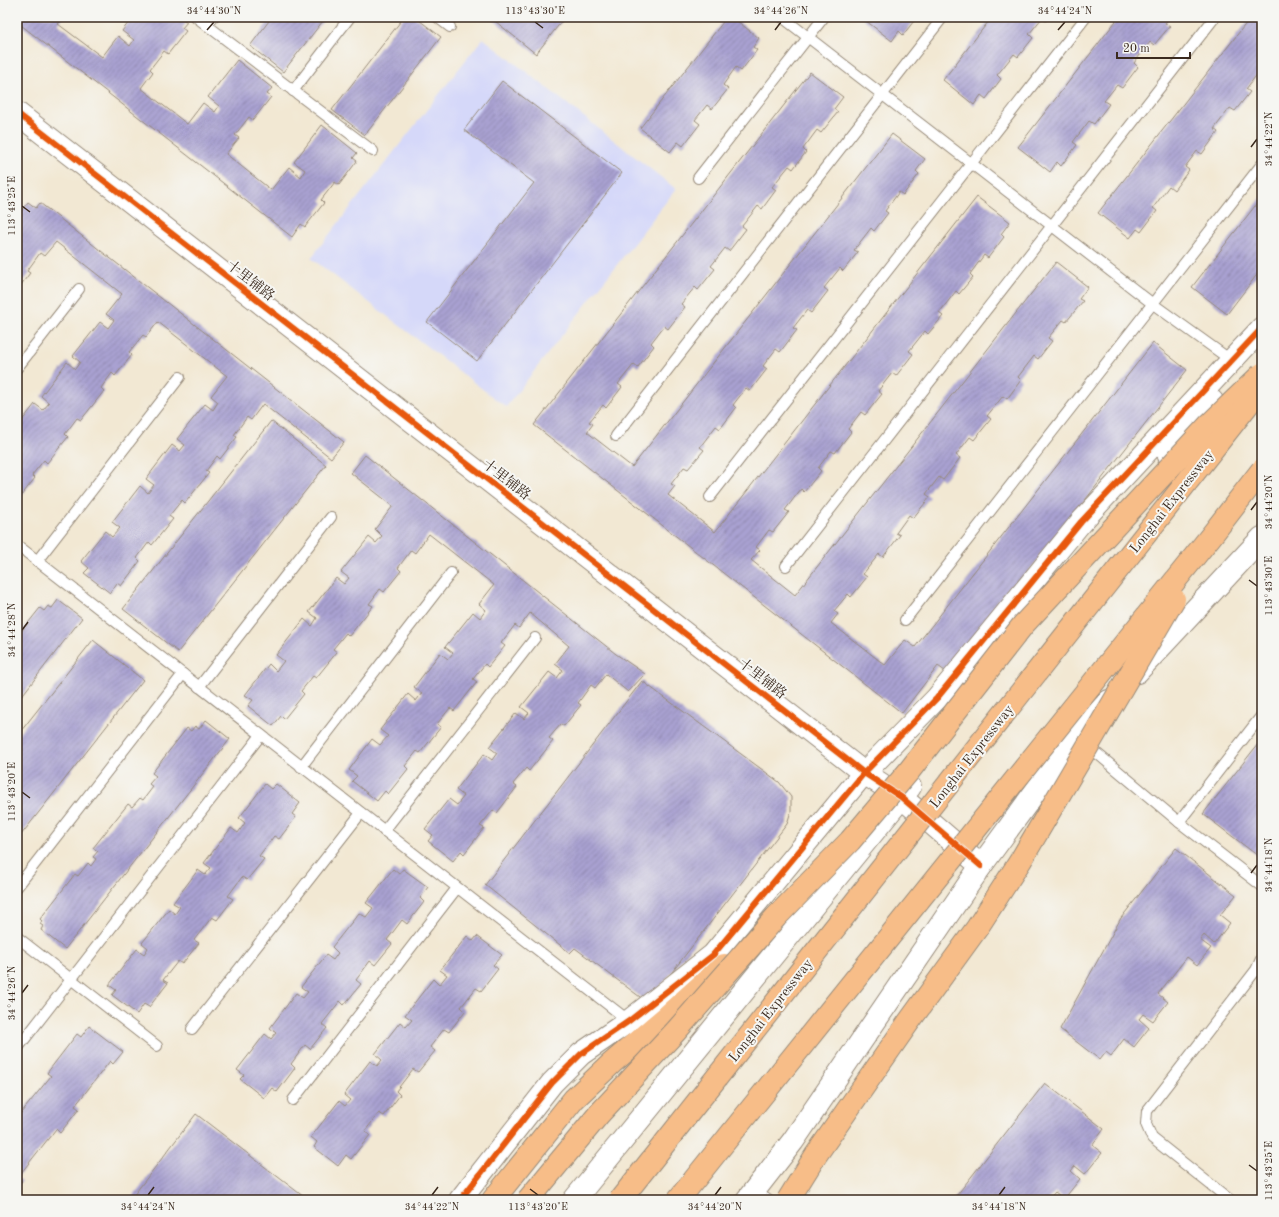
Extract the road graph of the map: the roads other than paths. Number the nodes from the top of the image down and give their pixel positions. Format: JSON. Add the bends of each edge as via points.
{"nodes":[{"id":1,"x":196,"y":17,"type":"edge"},
{"id":2,"x":350,"y":17,"type":"edge"},
{"id":3,"x":438,"y":17,"type":"edge"},
{"id":4,"x":782,"y":17,"type":"edge"},
{"id":5,"x":824,"y":17,"type":"edge"},
{"id":6,"x":944,"y":17,"type":"edge"},
{"id":7,"x":1086,"y":17,"type":"edge"},
{"id":8,"x":1215,"y":17,"type":"edge"},
{"id":9,"x":210,"y":21,"type":"edge"},
{"id":10,"x":450,"y":27,"type":"dead end"},
{"id":11,"x":808,"y":37,"type":"junction"},
{"id":12,"x":293,"y":91,"type":"junction"},
{"id":13,"x":883,"y":95,"type":"junction"},
{"id":14,"x":18,"y":117,"type":"edge"},
{"id":15,"x":373,"y":151,"type":"dead end"},
{"id":16,"x":971,"y":164,"type":"junction"},
{"id":17,"x":1262,"y":164,"type":"edge"},
{"id":18,"x":698,"y":178,"type":"dead end"},
{"id":19,"x":1052,"y":226,"type":"junction"},
{"id":20,"x":78,"y":289,"type":"dead end"},
{"id":21,"x":1152,"y":304,"type":"junction"},
{"id":22,"x":1262,"y":328,"type":"edge"},
{"id":23,"x":1262,"y":337,"type":"edge"},
{"id":24,"x":1232,"y":361,"type":"junction"},
{"id":25,"x":17,"y":368,"type":"edge"},
{"id":26,"x":1262,"y":374,"type":"edge"},
{"id":27,"x":180,"y":376,"type":"dead end"},
{"id":28,"x":1262,"y":387,"type":"edge"},
{"id":29,"x":616,"y":436,"type":"dead end"},
{"id":30,"x":1262,"y":470,"type":"edge"},
{"id":31,"x":710,"y":497,"type":"dead end"},
{"id":32,"x":331,"y":518,"type":"dead end"},
{"id":33,"x":1211,"y":536,"type":"junction"},
{"id":34,"x":1262,"y":538,"type":"edge"},
{"id":35,"x":17,"y":545,"type":"edge"},
{"id":36,"x":37,"y":561,"type":"junction"},
{"id":37,"x":786,"y":566,"type":"dead end"},
{"id":38,"x":451,"y":573,"type":"dead end"},
{"id":39,"x":905,"y":620,"type":"dead end"},
{"id":40,"x":535,"y":638,"type":"dead end"},
{"id":41,"x":183,"y":674,"type":"junction"},
{"id":42,"x":199,"y":687,"type":"junction"},
{"id":43,"x":1262,"y":715,"type":"edge"},
{"id":44,"x":261,"y":735,"type":"junction"},
{"id":45,"x":1076,"y":736,"type":"junction"},
{"id":46,"x":301,"y":766,"type":"junction"},
{"id":47,"x":864,"y":773,"type":"junction"},
{"id":48,"x":901,"y":797,"type":"junction"},
{"id":49,"x":361,"y":813,"type":"junction"},
{"id":50,"x":1179,"y":822,"type":"junction"},
{"id":51,"x":384,"y":831,"type":"junction"},
{"id":52,"x":981,"y":866,"type":"junction"},
{"id":53,"x":1262,"y":886,"type":"edge"},
{"id":54,"x":17,"y":887,"type":"edge"},
{"id":55,"x":457,"y":888,"type":"junction"},
{"id":56,"x":776,"y":918,"type":"junction"},
{"id":57,"x":17,"y":937,"type":"edge"},
{"id":58,"x":1262,"y":957,"type":"edge"},
{"id":59,"x":71,"y":980,"type":"junction"},
{"id":60,"x":630,"y":1021,"type":"junction"},
{"id":61,"x":192,"y":1029,"type":"dead end"},
{"id":62,"x":157,"y":1046,"type":"dead end"},
{"id":63,"x":17,"y":1049,"type":"edge"},
{"id":64,"x":293,"y":1100,"type":"dead end"},
{"id":65,"x":761,"y":1199,"type":"edge"},
{"id":66,"x":460,"y":1200,"type":"edge"},
{"id":67,"x":493,"y":1200,"type":"edge"},
{"id":68,"x":528,"y":1200,"type":"edge"},
{"id":69,"x":574,"y":1200,"type":"edge"},
{"id":70,"x":620,"y":1200,"type":"edge"},
{"id":71,"x":678,"y":1200,"type":"edge"},
{"id":72,"x":788,"y":1200,"type":"edge"},
{"id":73,"x":1230,"y":1200,"type":"edge"}],
"edges":[{"from":1,"to":9,"type":"lane"},
{"from":2,"to":12,"type":"lane"},
{"from":3,"to":10,"type":"lane"},
{"from":4,"to":11,"type":"lane"},
{"from":5,"to":11,"type":"lane"},
{"from":6,"to":13,"type":"lane"},
{"from":7,"to":16,"type":"lane"},
{"from":8,"to":19,"type":"lane"},
{"from":9,"to":12,"type":"lane"},
{"from":11,"to":13,"type":"lane"},
{"from":11,"to":18,"type":"lane"},
{"from":12,"to":15,"type":"lane"},
{"from":13,"to":16,"type":"lane"},
{"from":13,"to":29,"type":"lane"},
{"from":14,"to":47,"type":"street","name":"十里铺路"},
{"from":16,"to":19,"type":"lane"},
{"from":16,"to":31,"type":"lane"},
{"from":17,"to":21,"type":"lane"},
{"from":19,"to":21,"type":"lane"},
{"from":19,"to":37,"type":"lane"},
{"from":20,"to":25,"type":"lane"},
{"from":21,"to":24,"type":"lane"},
{"from":21,"to":39,"type":"lane"},
{"from":22,"to":24,"type":"street"},
{"from":23,"to":48,"type":"street"},
{"from":24,"to":47,"type":"street","via":[[1081,522],[937,698]]},
{"from":26,"to":56,"type":"highway","bridge":true,"via":[[1209,426],[1023,625],[850,841]]},
{"from":27,"to":36,"type":"lane"},
{"from":28,"to":70,"type":"highway","name":"Longhai Expressway","bridge":true},
{"from":30,"to":33,"type":"highway","bridge":true},
{"from":32,"to":42,"type":"lane"},
{"from":33,"to":71,"type":"highway","bridge":true},
{"from":33,"to":72,"type":"highway","bridge":true,"via":[[1021,860],[977,928],[816,1155]]},
{"from":34,"to":45,"type":"street"},
{"from":35,"to":36,"type":"lane"},
{"from":36,"to":41,"type":"lane"},
{"from":38,"to":46,"type":"lane"},
{"from":40,"to":51,"type":"lane"},
{"from":41,"to":42,"type":"lane"},
{"from":41,"to":54,"type":"lane"},
{"from":42,"to":44,"type":"lane"},
{"from":43,"to":50,"type":"lane"},
{"from":44,"to":46,"type":"lane"},
{"from":44,"to":59,"type":"lane"},
{"from":45,"to":50,"type":"lane"},
{"from":45,"to":52,"type":"street"},
{"from":46,"to":49,"type":"lane"},
{"from":47,"to":48,"type":"street","name":"十里铺路"},
{"from":47,"to":60,"type":"street","via":[[713,954]]},
{"from":48,"to":52,"type":"street","name":"十里铺路"},
{"from":48,"to":69,"type":"street"},
{"from":49,"to":51,"type":"lane"},
{"from":49,"to":61,"type":"lane"},
{"from":50,"to":53,"type":"lane"},
{"from":51,"to":55,"type":"lane"},
{"from":52,"to":65,"type":"street","via":[[793,1141]]},
{"from":55,"to":60,"type":"lane"},
{"from":55,"to":64,"type":"lane"},
{"from":56,"to":67,"type":"highway","bridge":true,"via":[[612,1062],[574,1099]]},
{"from":56,"to":68,"type":"highway","bridge":true,"via":[[599,1114]]},
{"from":57,"to":59,"type":"lane"},
{"from":58,"to":73,"type":"lane","via":[[1256,970],[1147,1111],[1146,1124],[1152,1138]]},
{"from":59,"to":62,"type":"lane"},
{"from":59,"to":63,"type":"lane"},
{"from":60,"to":66,"type":"street","via":[[582,1054],[552,1083]]}]}
